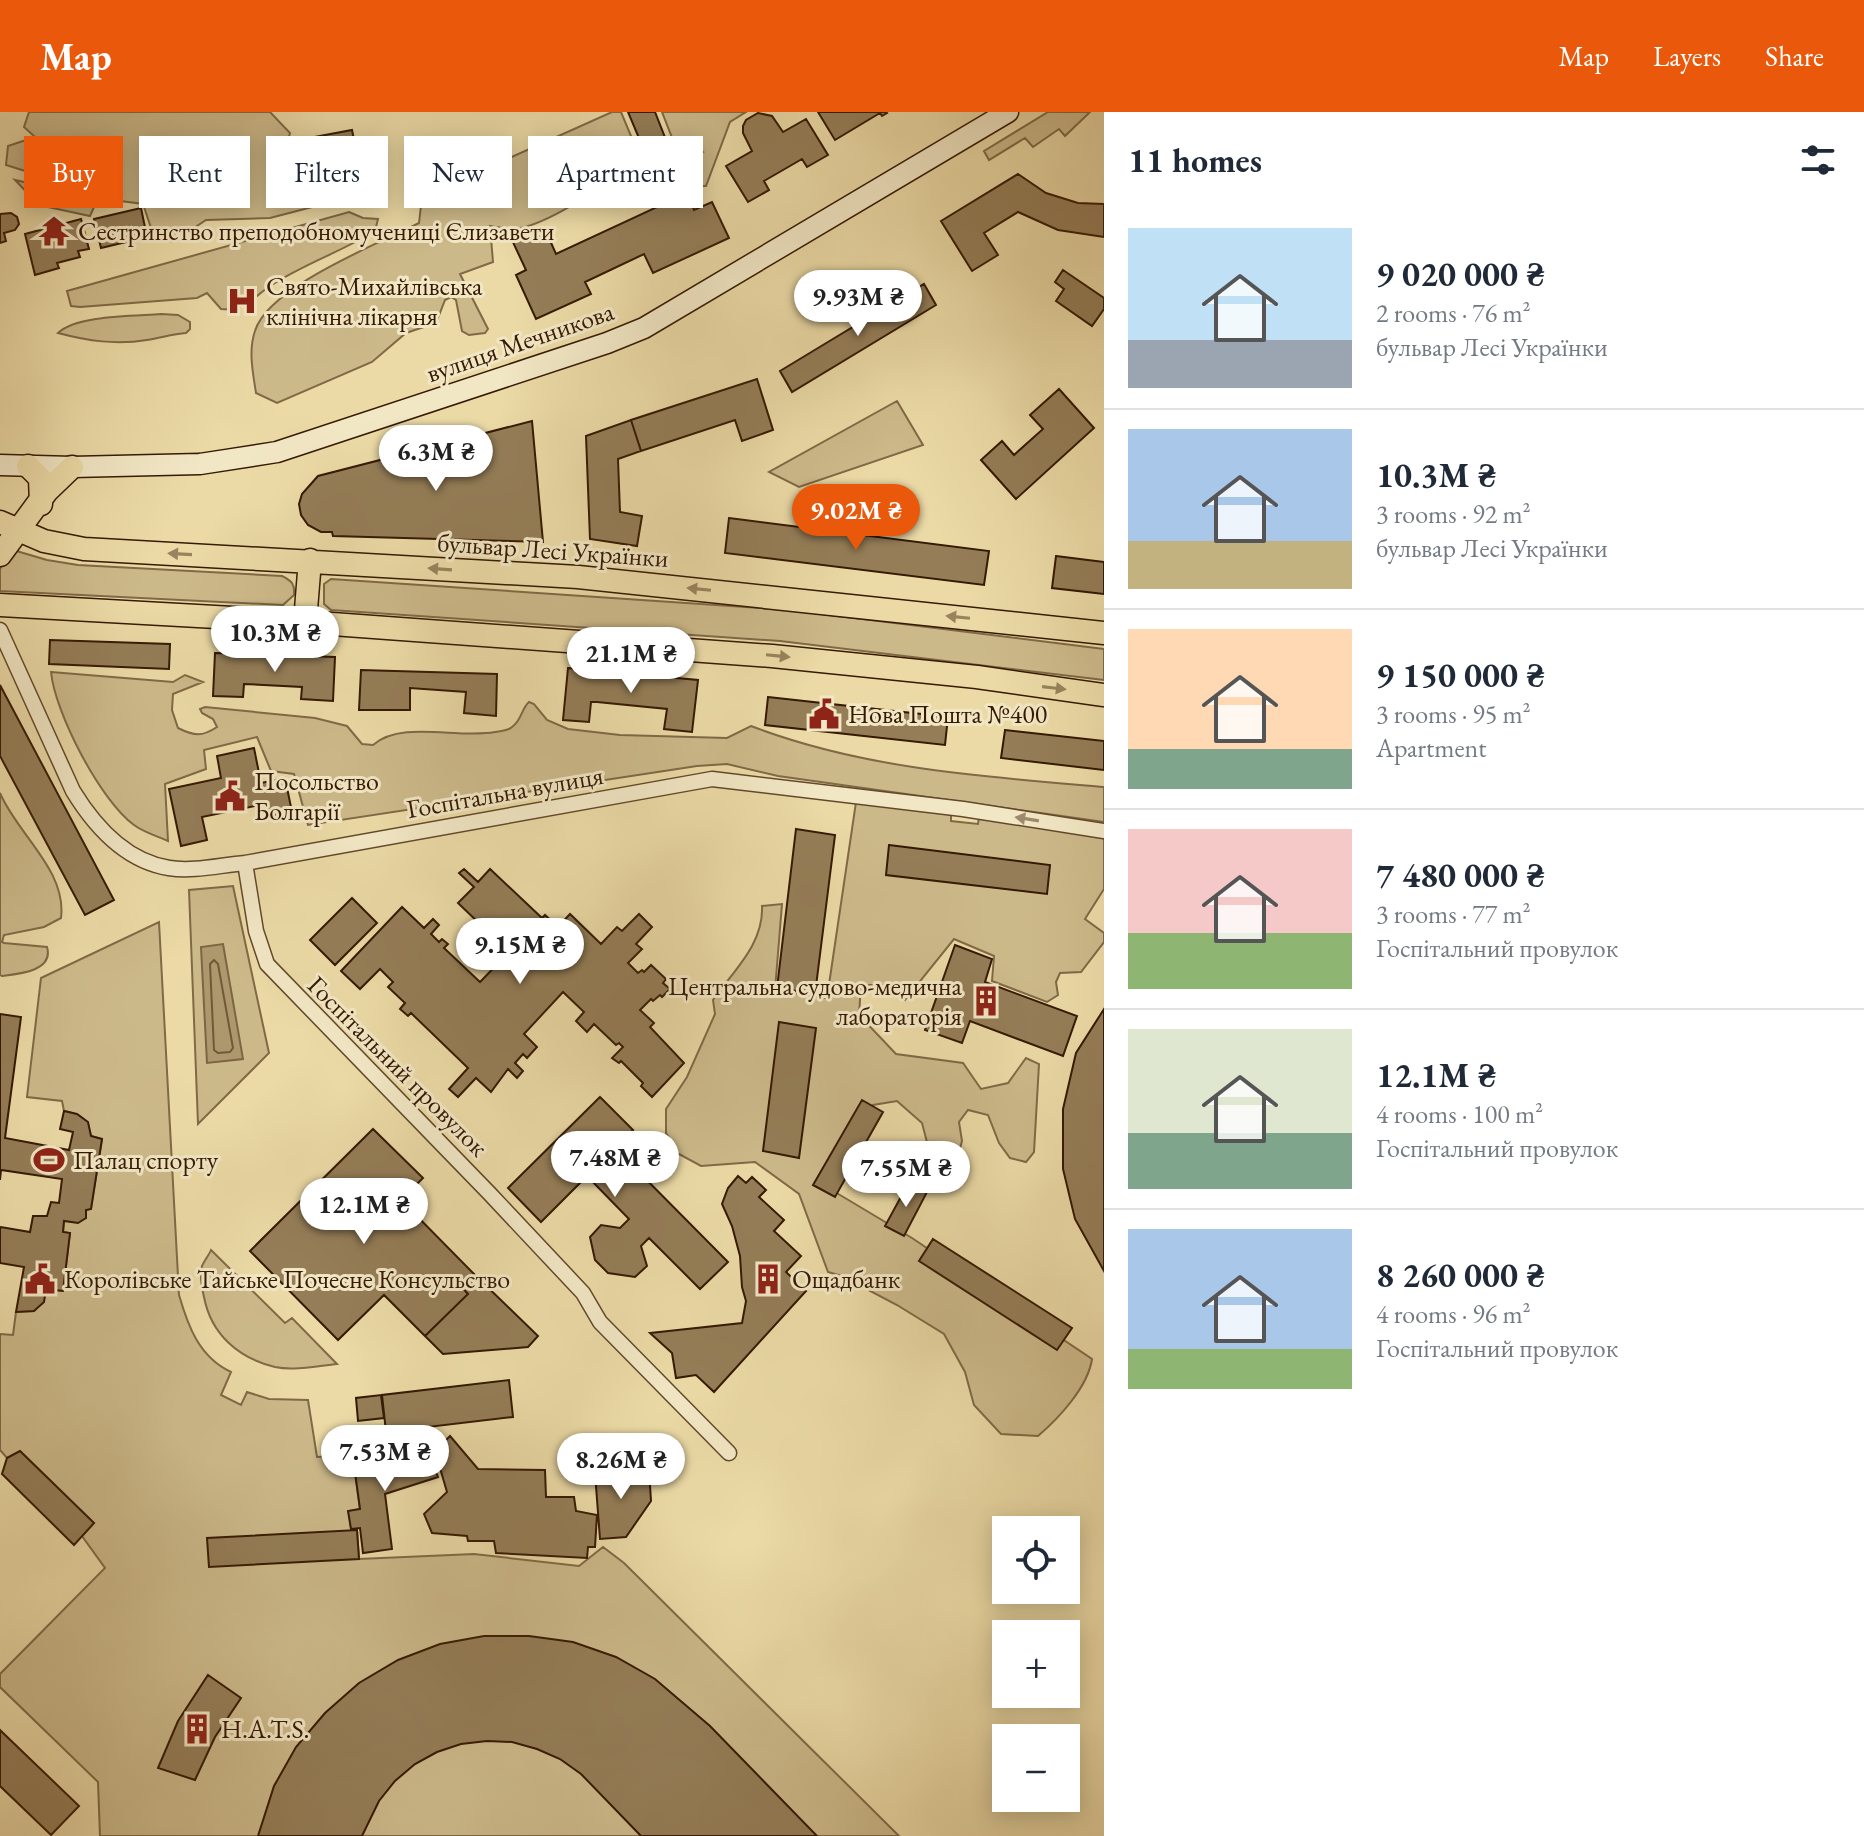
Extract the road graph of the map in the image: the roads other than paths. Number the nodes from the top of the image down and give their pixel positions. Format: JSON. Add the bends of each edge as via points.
{"nodes":[{"id":1,"x":1008,"y":112,"type":"edge"},
{"id":2,"x":0,"y":465,"type":"edge"},
{"id":3,"x":28,"y":466,"type":"junction"},
{"id":4,"x":72,"y":467,"type":"junction"},
{"id":5,"x":41,"y":498,"type":"junction"},
{"id":6,"x":0,"y":514,"type":"edge"},
{"id":7,"x":9,"y":526,"type":"edge"},
{"id":8,"x":55,"y":545,"type":"junction"},
{"id":9,"x":0,"y":555,"type":"edge"},
{"id":10,"x":310,"y":560,"type":"junction"},
{"id":11,"x":0,"y":605,"type":"edge"},
{"id":12,"x":305,"y":622,"type":"junction"},
{"id":13,"x":0,"y":630,"type":"edge"},
{"id":14,"x":1104,"y":633,"type":"edge"},
{"id":15,"x":1104,"y":695,"type":"edge"},
{"id":16,"x":1104,"y":831,"type":"edge"},
{"id":17,"x":245,"y":863,"type":"junction"},
{"id":18,"x":729,"y":1453,"type":"dead end"}],
"edges":[{"from":1,"to":4,"type":"street","name":"вулиця Мечникова","via":[[644,328],[607,343],[277,452],[200,464]]},
{"from":2,"to":3,"type":"street","name":"вулиця Мечникова"},
{"from":3,"to":4,"type":"street","name":"вулиця Мечникова"},
{"from":3,"to":5,"type":"main road","via":[[40,478]]},
{"from":4,"to":5,"type":"main road"},
{"from":5,"to":7,"type":"main road"},
{"from":5,"to":8,"type":"main road","via":[[44,530]]},
{"from":6,"to":7,"type":"main road"},
{"from":7,"to":8,"type":"main road","name":"бульвар Лесі Українки"},
{"from":7,"to":9,"type":"main road"},
{"from":10,"to":8,"type":"main road","name":"бульвар Лесі Українки","one_way":true},
{"from":10,"to":12,"type":"main road"},
{"from":14,"to":10,"type":"main road","name":"бульвар Лесі Українки","one_way":true,"via":[[578,577]]},
{"from":11,"to":12,"type":"main road"},
{"from":12,"to":15,"type":"main road","one_way":true,"via":[[772,656]]},
{"from":13,"to":17,"type":"street","name":"Госпітальна вулиця","via":[[73,791],[103,833],[140,860],[170,868]]},
{"from":16,"to":17,"type":"street","name":"Госпітальна вулиця","one_way":true,"via":[[712,779]]},
{"from":17,"to":18,"type":"street","name":"Госпітальний провулок","via":[[267,964],[490,1194],[583,1293],[600,1322]]}]}
